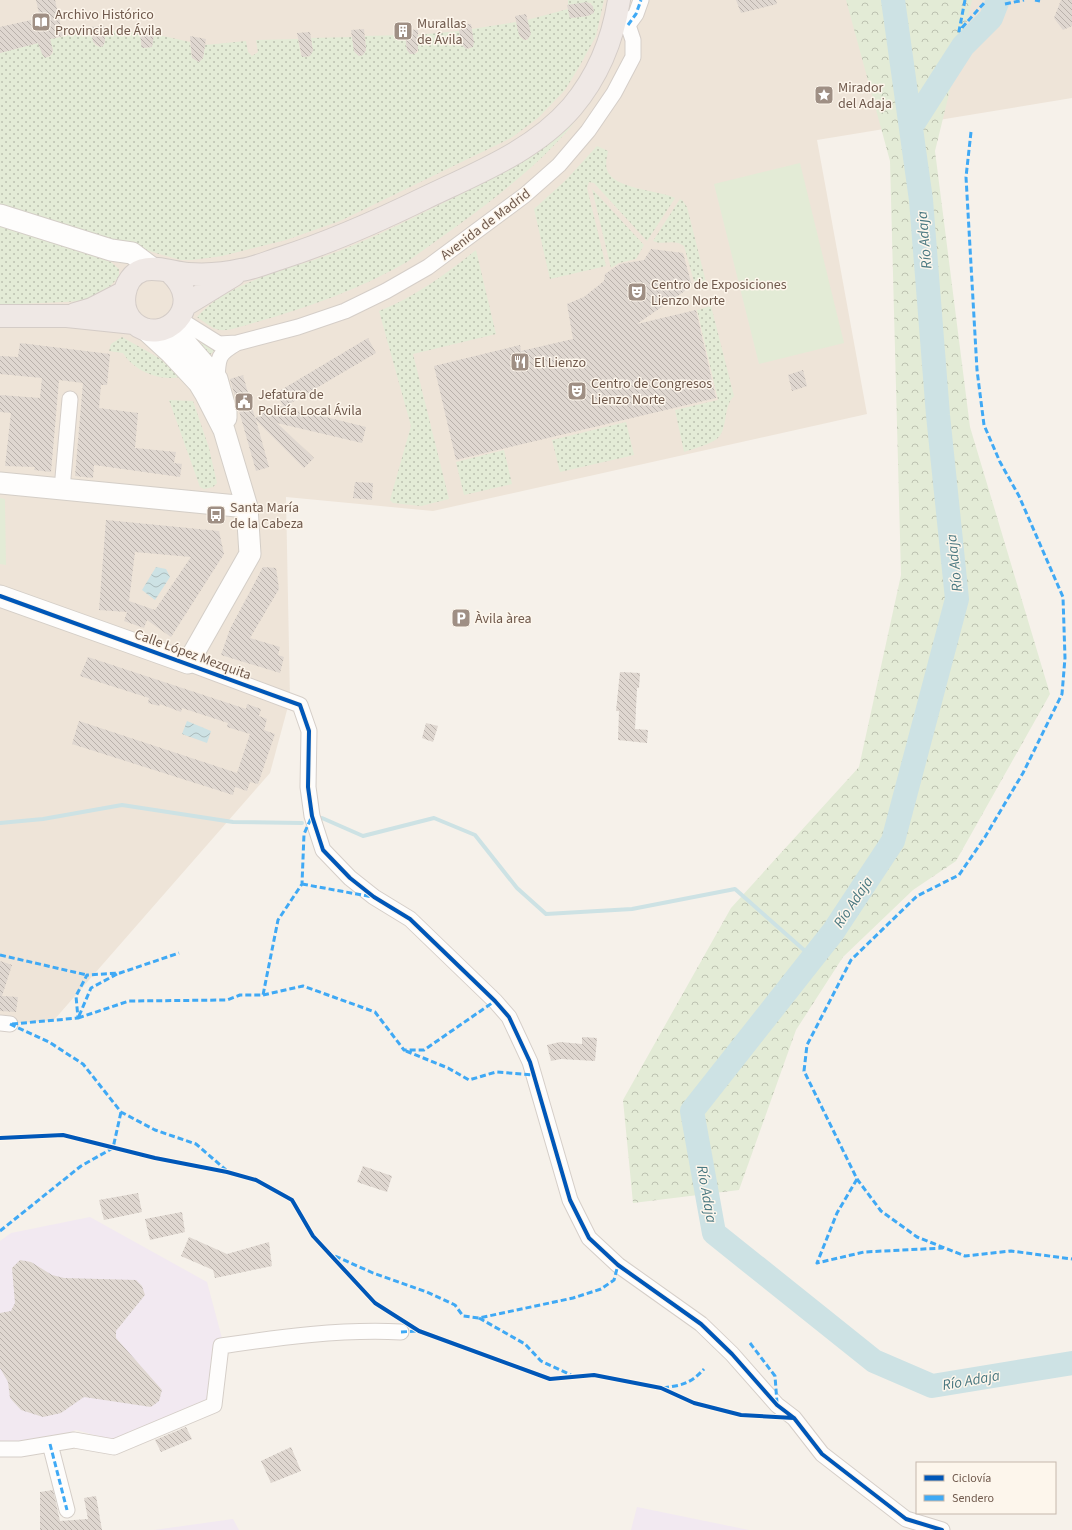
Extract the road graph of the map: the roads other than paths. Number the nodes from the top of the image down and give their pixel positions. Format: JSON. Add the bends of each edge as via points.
{"nodes":[{"id":1,"x":641,"y":0,"type":"edge"},
{"id":2,"x":622,"y":11,"type":"edge"},
{"id":3,"x":0,"y":214,"type":"edge"},
{"id":4,"x":111,"y":250,"type":"junction"},
{"id":5,"x":161,"y":270,"type":"junction"},
{"id":6,"x":242,"y":270,"type":"junction"},
{"id":7,"x":128,"y":285,"type":"junction"},
{"id":8,"x":0,"y":316,"type":"edge"},
{"id":9,"x":67,"y":316,"type":"junction"},
{"id":10,"x":179,"y":316,"type":"junction"},
{"id":11,"x":140,"y":326,"type":"junction"},
{"id":12,"x":237,"y":343,"type":"junction"},
{"id":13,"x":217,"y":379,"type":"junction"},
{"id":14,"x":70,"y":399,"type":"dead end"},
{"id":15,"x":224,"y":430,"type":"junction"},
{"id":16,"x":0,"y":483,"type":"edge"},
{"id":17,"x":62,"y":489,"type":"junction"},
{"id":18,"x":247,"y":507,"type":"junction"},
{"id":19,"x":0,"y":596,"type":"edge"},
{"id":20,"x":188,"y":664,"type":"junction"},
{"id":21,"x":401,"y":1332,"type":"dead end"},
{"id":22,"x":50,"y":1444,"type":"junction"},
{"id":23,"x":0,"y":1449,"type":"edge"},
{"id":24,"x":67,"y":1510,"type":"dead end"},
{"id":25,"x":942,"y":1530,"type":"edge"}],
"edges":[{"from":1,"to":2,"type":"street","via":[[636,14]]},
{"from":2,"to":6,"type":"highway","via":[[592,80],[552,127],[531,144],[496,164],[368,226],[317,246]]},
{"from":2,"to":12,"type":"street","name":"Avenida de Madrid","via":[[633,40],[633,56],[614,93],[588,131],[559,165],[428,268],[386,292],[344,311],[298,327]]},
{"from":3,"to":4,"type":"street"},
{"from":4,"to":5,"type":"street","via":[[132,253]]},
{"from":4,"to":7,"type":"street"},
{"from":5,"to":6,"type":"highway","via":[[205,274]]},
{"from":5,"to":7,"type":"highway","via":[[141,271]]},
{"from":5,"to":10,"type":"highway","via":[[180,281],[185,292]]},
{"from":6,"to":10,"type":"highway"},
{"from":7,"to":9,"type":"highway","via":[[92,309]]},
{"from":7,"to":11,"type":"highway","via":[[125,309]]},
{"from":8,"to":9,"type":"highway"},
{"from":9,"to":11,"type":"highway"},
{"from":10,"to":11,"type":"highway","via":[[160,330]]},
{"from":10,"to":12,"type":"street","name":"Avenida de Madrid","via":[[219,344]]},
{"from":10,"to":13,"type":"street","via":[[188,346]]},
{"from":11,"to":15,"type":"street","via":[[171,353],[199,383]]},
{"from":12,"to":13,"type":"street","name":"Avenida de Madrid","via":[[222,351],[217,363]]},
{"from":13,"to":15,"type":"street","via":[[226,411]]},
{"from":14,"to":17,"type":"street"},
{"from":15,"to":18,"type":"street"},
{"from":16,"to":17,"type":"street"},
{"from":17,"to":18,"type":"street"},
{"from":18,"to":20,"type":"street","via":[[250,554]]},
{"from":19,"to":20,"type":"street","name":"Calle López Mezquita"},
{"from":20,"to":25,"type":"street","name":"Calle López Mezquita","via":[[300,705],[309,731],[308,787],[312,816],[323,850],[374,898],[410,919],[496,1001],[508,1017],[530,1062],[570,1200],[590,1238],[618,1265],[701,1324],[732,1354],[777,1405],[794,1418],[822,1454],[906,1519]]},
{"from":21,"to":22,"type":"street","via":[[364,1330],[221,1346],[214,1405],[114,1447],[74,1440]]},
{"from":22,"to":23,"type":"street"},
{"from":22,"to":24,"type":"street"}]}
